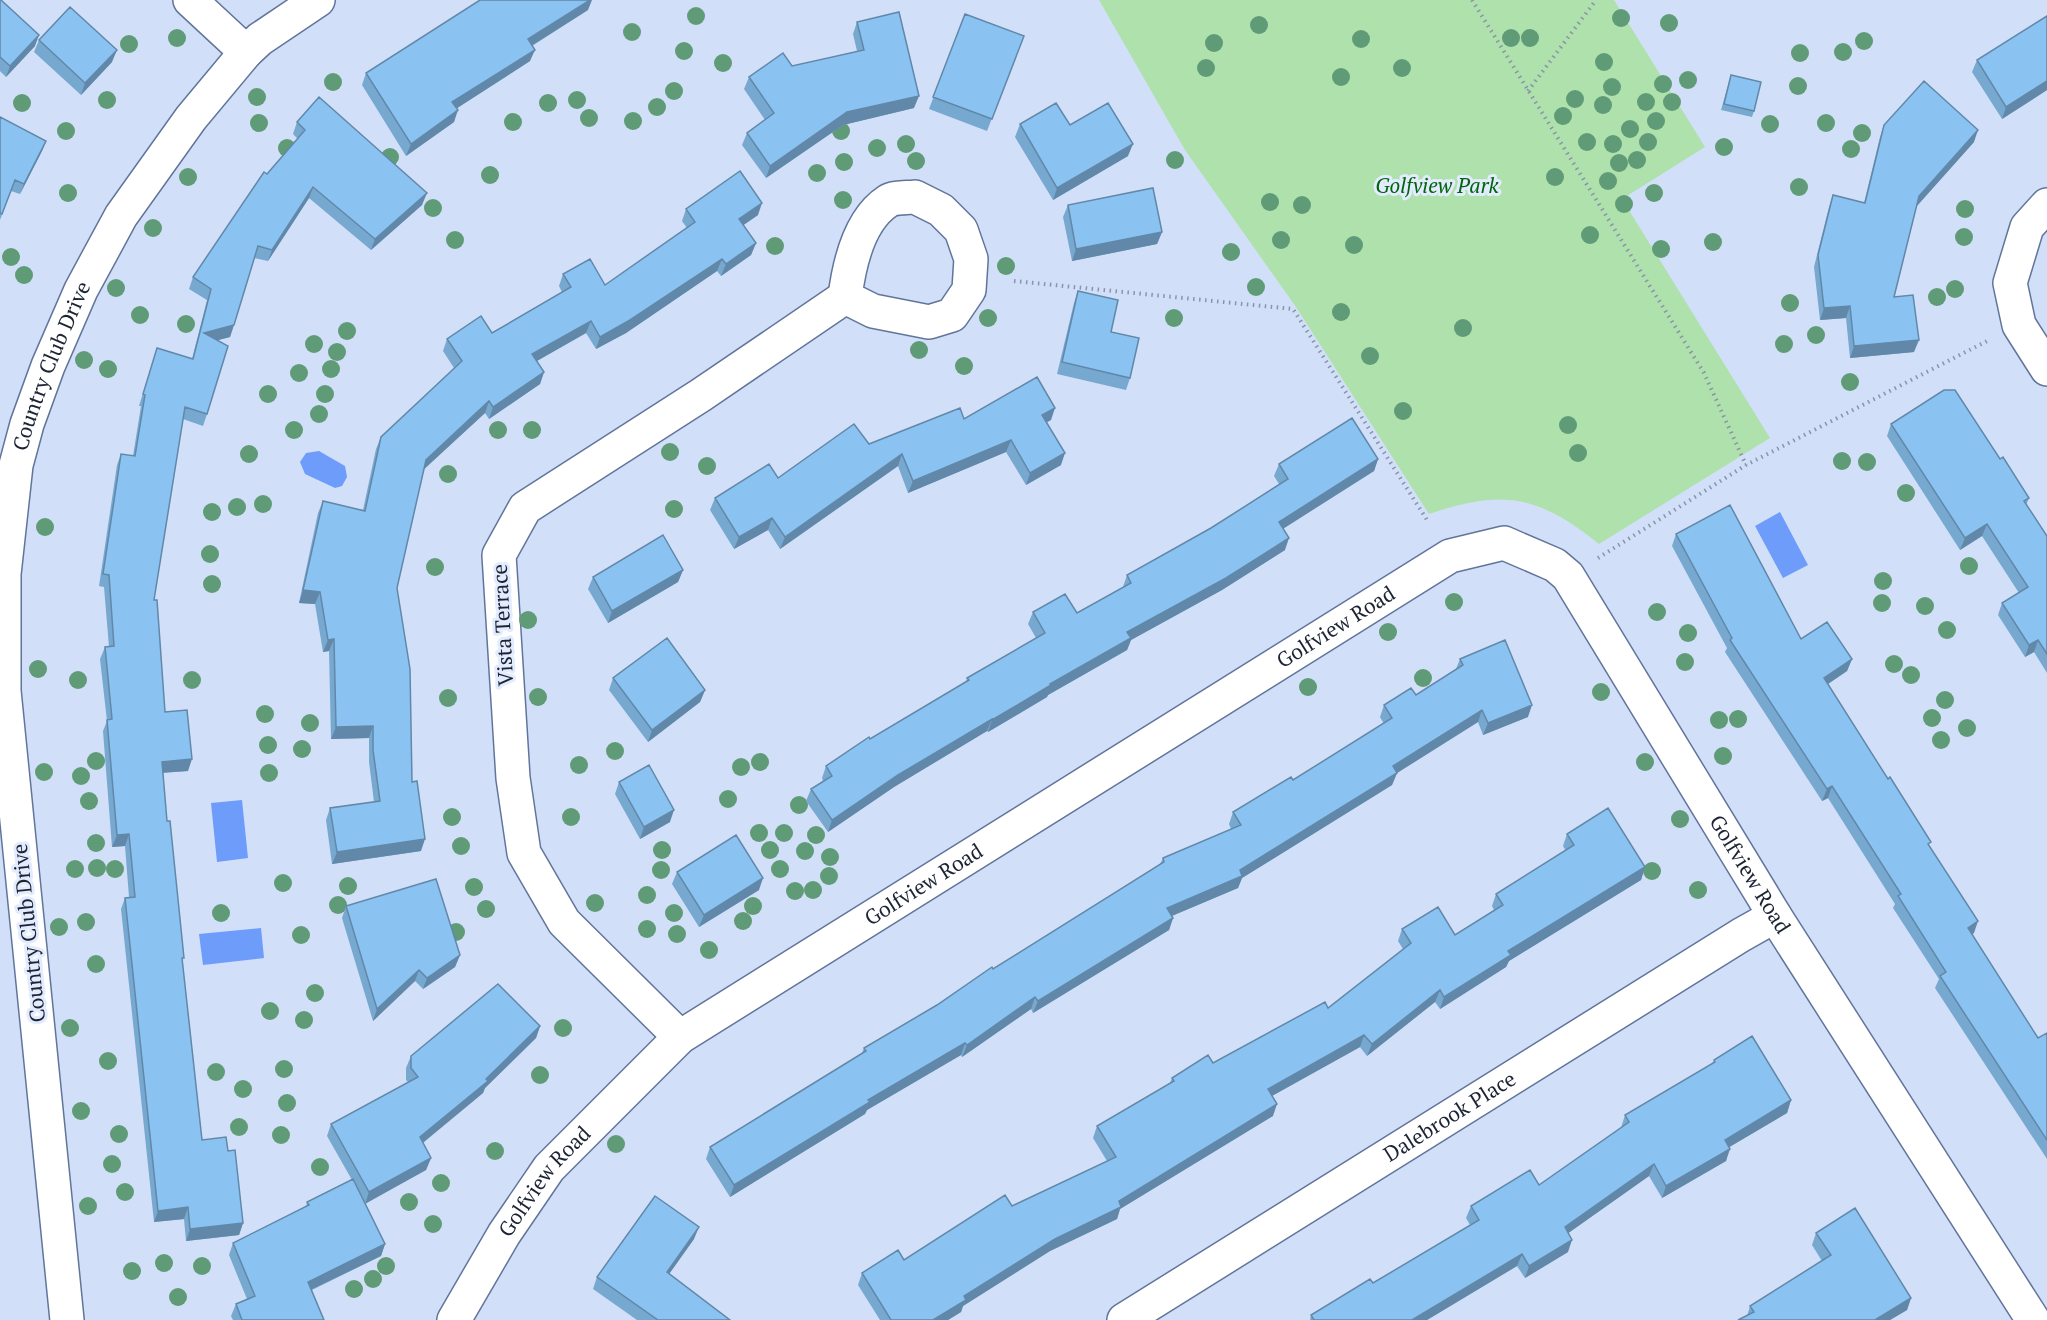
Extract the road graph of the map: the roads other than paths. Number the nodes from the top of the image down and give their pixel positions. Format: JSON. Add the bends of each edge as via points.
{"nodes":[{"id":1,"x":190,"y":0,"type":"edge"},
{"id":2,"x":318,"y":0,"type":"edge"},
{"id":3,"x":246,"y":52,"type":"junction"},
{"id":4,"x":2047,"y":205,"type":"edge"},
{"id":5,"x":845,"y":297,"type":"dead end"},
{"id":6,"x":2047,"y":369,"type":"edge"},
{"id":7,"x":8,"y":463,"type":"edge"},
{"id":8,"x":1775,"y":916,"type":"junction"},
{"id":9,"x":680,"y":1036,"type":"junction"},
{"id":10,"x":463,"y":1316,"type":"edge"},
{"id":11,"x":67,"y":1320,"type":"edge"},
{"id":12,"x":1124,"y":1320,"type":"edge"},
{"id":13,"x":2033,"y":1320,"type":"edge"}],
"edges":[{"from":1,"to":3,"type":"street"},
{"from":2,"to":3,"type":"street","name":"Country Club Drive"},
{"from":3,"to":7,"type":"street","name":"Country Club Drive","via":[[191,118],[100,252]]},
{"from":4,"to":6,"type":"street","via":[[2027,227],[2010,283],[2019,325]]},
{"from":5,"to":9,"type":"street","name":"Vista Terrace","via":[[525,508],[499,555],[513,778],[525,853],[564,922]]},
{"from":7,"to":11,"type":"street","name":"Country Club Drive","via":[[4,691]]},
{"from":8,"to":9,"type":"street","name":"Golfview Road","via":[[1568,576],[1555,565],[1504,543],[1450,556]]},
{"from":8,"to":12,"type":"street","name":"Dalebrook Place"},
{"from":8,"to":13,"type":"street","name":"Golfview Road"},
{"from":9,"to":10,"type":"street","name":"Golfview Road","via":[[549,1168],[504,1234]]}]}
